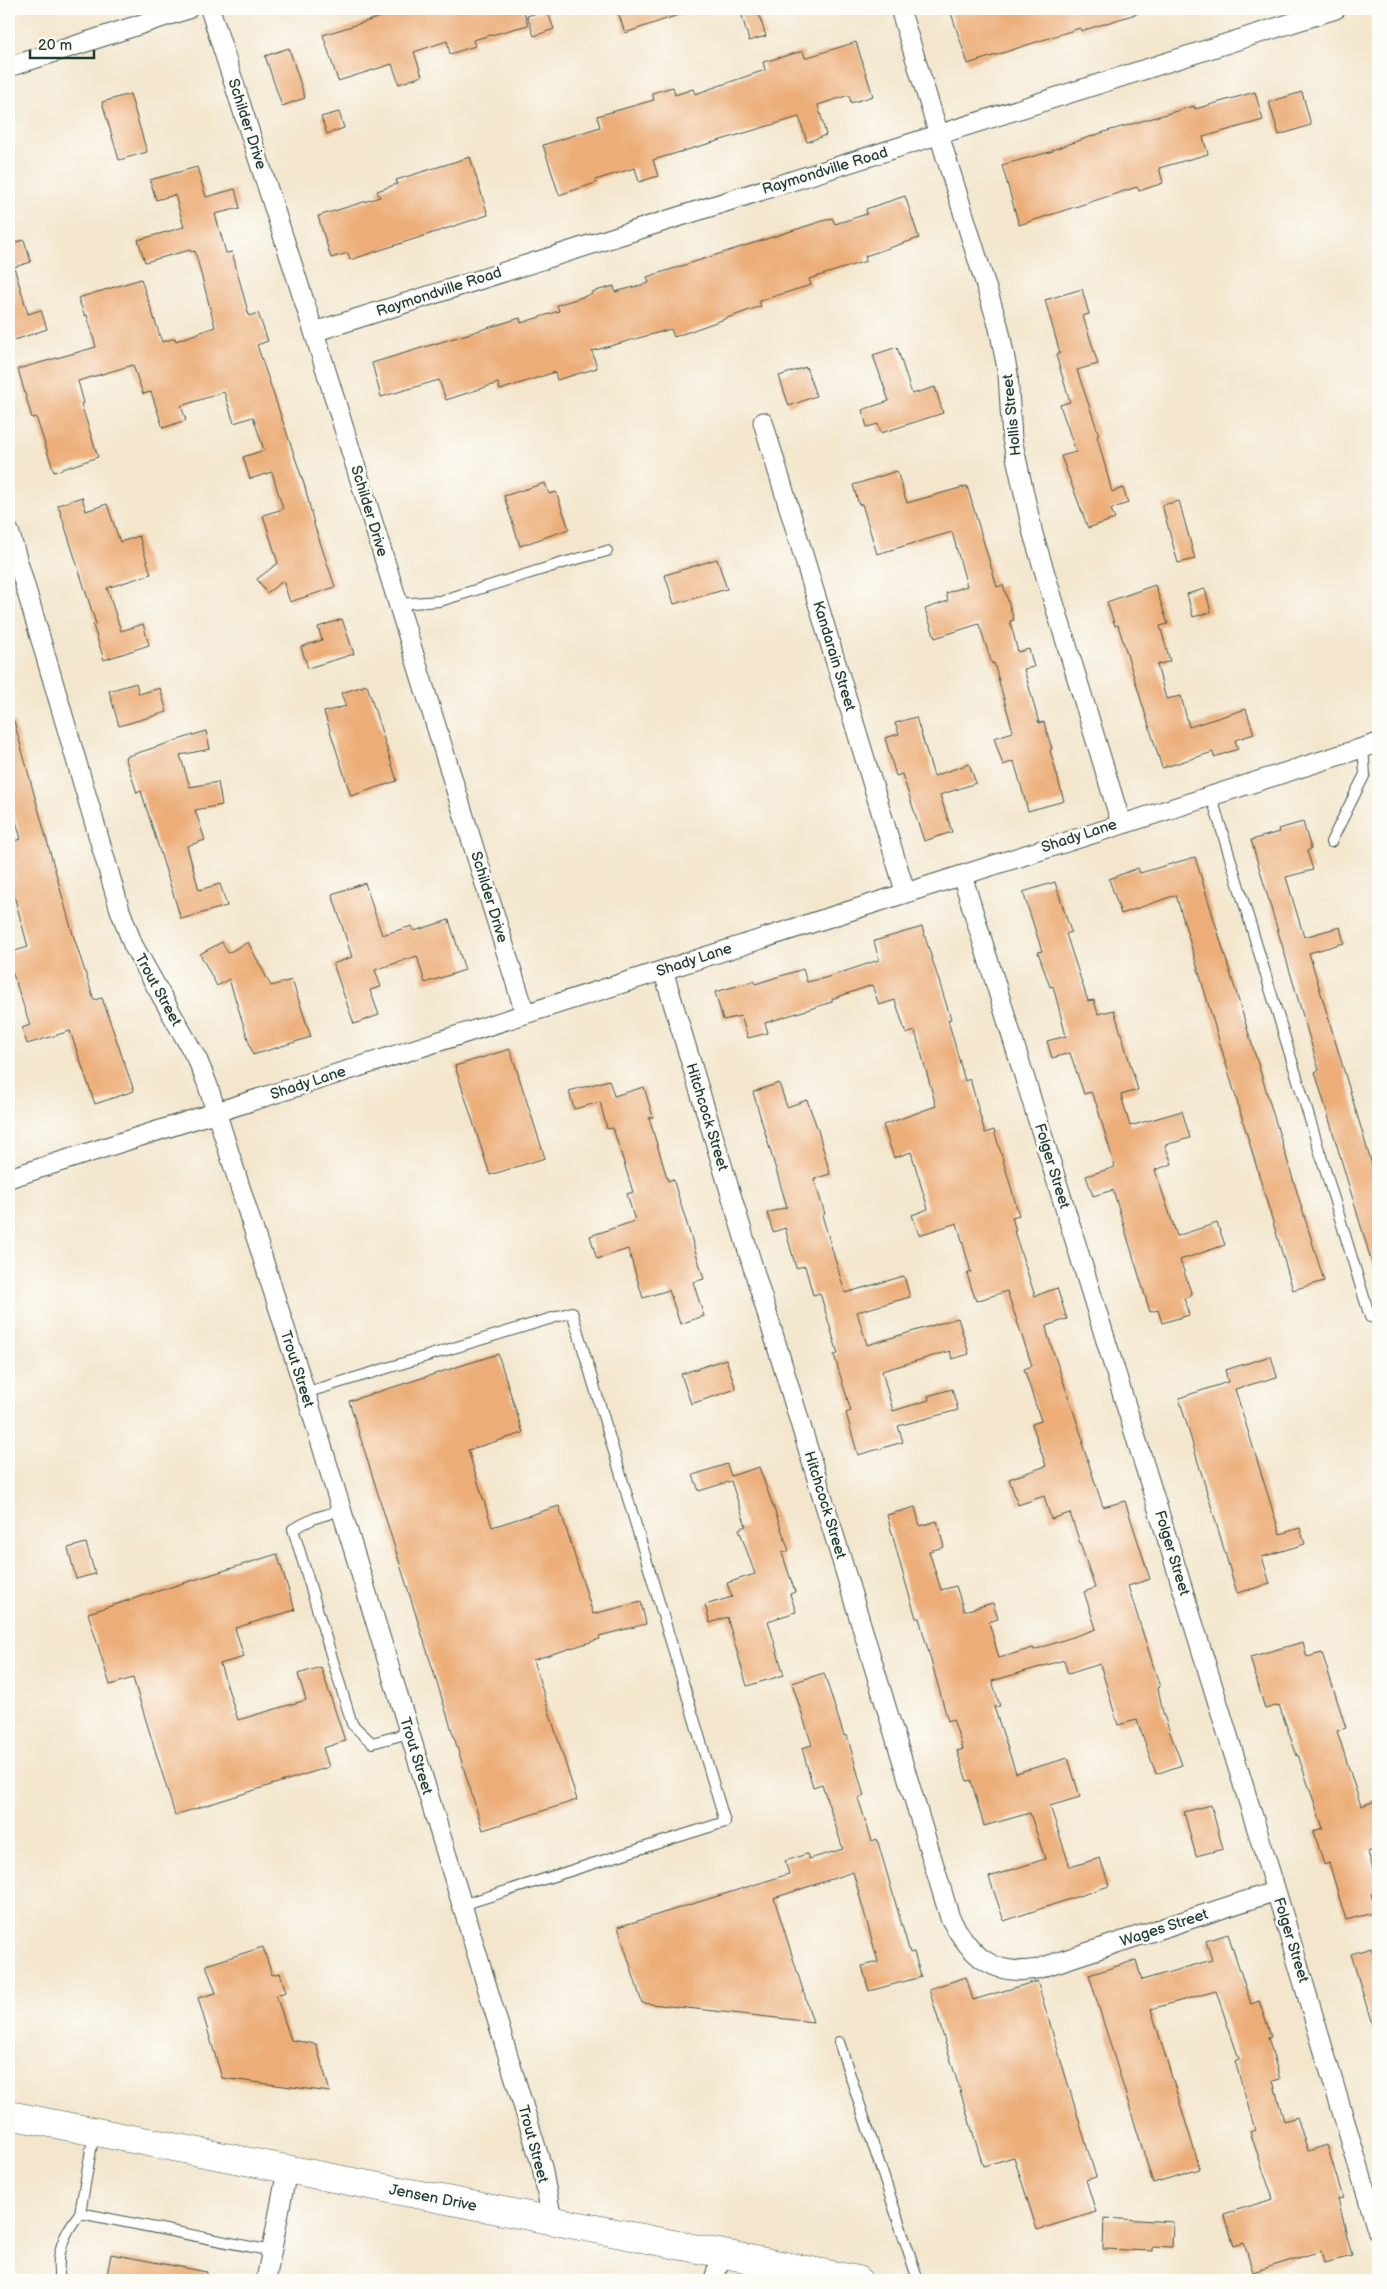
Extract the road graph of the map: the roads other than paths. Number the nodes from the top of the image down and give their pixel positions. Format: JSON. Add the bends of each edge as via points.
{"nodes":[{"id":1,"x":188,"y":9,"type":"edge"},
{"id":2,"x":210,"y":9,"type":"edge"},
{"id":3,"x":900,"y":9,"type":"edge"},
{"id":4,"x":1336,"y":9,"type":"edge"},
{"id":5,"x":9,"y":67,"type":"edge"},
{"id":6,"x":940,"y":136,"type":"junction"},
{"id":7,"x":314,"y":332,"type":"junction"},
{"id":8,"x":763,"y":422,"type":"dead end"},
{"id":9,"x":9,"y":531,"type":"edge"},
{"id":10,"x":607,"y":551,"type":"dead end"},
{"id":11,"x":398,"y":604,"type":"junction"},
{"id":12,"x":1371,"y":745,"type":"edge"},
{"id":13,"x":1211,"y":795,"type":"junction"},
{"id":14,"x":1121,"y":823,"type":"junction"},
{"id":15,"x":1331,"y":842,"type":"dead end"},
{"id":16,"x":962,"y":875,"type":"junction"},
{"id":17,"x":905,"y":891,"type":"junction"},
{"id":18,"x":663,"y":970,"type":"junction"},
{"id":19,"x":525,"y":1013,"type":"junction"},
{"id":20,"x":216,"y":1112,"type":"junction"},
{"id":21,"x":9,"y":1178,"type":"edge"},
{"id":22,"x":1370,"y":1317,"type":"dead end"},
{"id":23,"x":305,"y":1393,"type":"junction"},
{"id":24,"x":341,"y":1510,"type":"junction"},
{"id":25,"x":409,"y":1733,"type":"junction"},
{"id":26,"x":1276,"y":1891,"type":"junction"},
{"id":27,"x":462,"y":1905,"type":"junction"},
{"id":28,"x":1052,"y":1964,"type":"joint"},
{"id":29,"x":839,"y":2042,"type":"dead end"},
{"id":30,"x":9,"y":2115,"type":"edge"},
{"id":31,"x":94,"y":2132,"type":"junction"},
{"id":32,"x":287,"y":2171,"type":"junction"},
{"id":33,"x":80,"y":2213,"type":"junction"},
{"id":34,"x":552,"y":2220,"type":"junction"},
{"id":35,"x":1378,"y":2232,"type":"edge"},
{"id":36,"x":272,"y":2251,"type":"junction"},
{"id":37,"x":718,"y":2268,"type":"edge"},
{"id":38,"x":60,"y":2280,"type":"edge"},
{"id":39,"x":266,"y":2280,"type":"edge"},
{"id":40,"x":858,"y":2280,"type":"edge"},
{"id":41,"x":918,"y":2280,"type":"edge"}],
"edges":[{"from":1,"to":5,"type":"street"},
{"from":2,"to":7,"type":"street","name":"Schilder Drive"},
{"from":3,"to":6,"type":"street","name":"Hollis Street"},
{"from":4,"to":6,"type":"street","name":"Raymondville Road"},
{"from":6,"to":7,"type":"street","name":"Raymondville Road"},
{"from":6,"to":14,"type":"street","name":"Hollis Street","via":[[1004,350],[1012,439],[1032,534]]},
{"from":7,"to":11,"type":"street","name":"Schilder Drive"},
{"from":8,"to":17,"type":"street","name":"Kandarain Street"},
{"from":9,"to":20,"type":"street","name":"Trout Street","via":[[120,910],[133,945],[198,1061]]},
{"from":10,"to":11,"type":"lane","via":[[440,601]]},
{"from":11,"to":19,"type":"street","name":"Schilder Drive"},
{"from":12,"to":13,"type":"street","name":"Shady Lane"},
{"from":12,"to":15,"type":"lane","via":[[1365,774]]},
{"from":13,"to":14,"type":"street","name":"Shady Lane"},
{"from":13,"to":22,"type":"lane"},
{"from":14,"to":16,"type":"street","name":"Shady Lane"},
{"from":16,"to":17,"type":"street","name":"Shady Lane"},
{"from":16,"to":26,"type":"street","name":"Folger Street"},
{"from":17,"to":18,"type":"street","name":"Shady Lane"},
{"from":18,"to":19,"type":"street","name":"Shady Lane"},
{"from":18,"to":28,"type":"street","name":"Hitchcock Street","via":[[950,1918],[961,1938],[988,1963],[1019,1972]]},
{"from":19,"to":20,"type":"street","name":"Shady Lane"},
{"from":20,"to":21,"type":"street","name":"Shady Lane"},
{"from":20,"to":23,"type":"street","name":"Trout Street"},
{"from":23,"to":24,"type":"street","name":"Trout Street"},
{"from":23,"to":27,"type":"lane","via":[[572,1312],[726,1822]]},
{"from":24,"to":25,"type":"street","name":"Trout Street"},
{"from":24,"to":25,"type":"lane","via":[[293,1529],[295,1538],[352,1724],[372,1743]]},
{"from":25,"to":27,"type":"street","name":"Trout Street"},
{"from":26,"to":28,"type":"street","name":"Wages Street"},
{"from":26,"to":35,"type":"street","name":"Folger Street"},
{"from":27,"to":34,"type":"street","name":"Trout Street","via":[[542,2167]]},
{"from":29,"to":41,"type":"lane"},
{"from":30,"to":31,"type":"main road","name":"Jensen Drive"},
{"from":31,"to":32,"type":"main road","name":"Jensen Drive"},
{"from":31,"to":33,"type":"lane"},
{"from":32,"to":34,"type":"main road","name":"Jensen Drive"},
{"from":32,"to":36,"type":"street"},
{"from":33,"to":36,"type":"lane"},
{"from":33,"to":38,"type":"lane","via":[[61,2245]]},
{"from":34,"to":37,"type":"main road","name":"Jensen Drive"},
{"from":36,"to":39,"type":"street"},
{"from":37,"to":40,"type":"main road","name":"Jensen Drive"}]}
